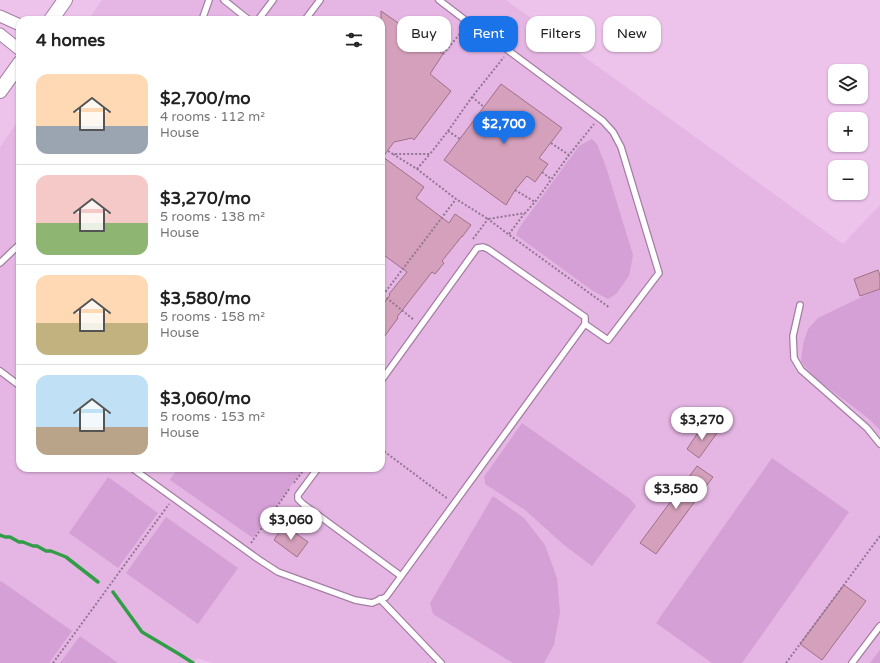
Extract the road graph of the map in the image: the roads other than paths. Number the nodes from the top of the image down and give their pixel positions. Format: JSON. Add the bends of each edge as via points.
{"nodes":[{"id":1,"x":65,"y":0,"type":"edge"},
{"id":2,"x":209,"y":0,"type":"edge"},
{"id":3,"x":224,"y":0,"type":"edge"},
{"id":4,"x":273,"y":0,"type":"edge"},
{"id":5,"x":320,"y":0,"type":"edge"},
{"id":6,"x":439,"y":0,"type":"edge"},
{"id":7,"x":0,"y":16,"type":"edge"},
{"id":8,"x":54,"y":16,"type":"edge"},
{"id":9,"x":203,"y":16,"type":"edge"},
{"id":10,"x":244,"y":16,"type":"edge"},
{"id":11,"x":261,"y":16,"type":"edge"},
{"id":12,"x":308,"y":16,"type":"edge"},
{"id":13,"x":16,"y":23,"type":"edge"},
{"id":14,"x":0,"y":34,"type":"edge"},
{"id":15,"x":16,"y":47,"type":"edge"},
{"id":16,"x":16,"y":69,"type":"edge"},
{"id":17,"x":0,"y":91,"type":"edge"},
{"id":18,"x":16,"y":248,"type":"edge"},
{"id":19,"x":0,"y":263,"type":"edge"},
{"id":20,"x":800,"y":305,"type":"dead end"},
{"id":21,"x":585,"y":324,"type":"junction"},
{"id":22,"x":0,"y":371,"type":"edge"},
{"id":23,"x":385,"y":375,"type":"edge"},
{"id":24,"x":16,"y":383,"type":"edge"},
{"id":25,"x":880,"y":444,"type":"edge"},
{"id":26,"x":138,"y":472,"type":"edge"},
{"id":27,"x":315,"y":472,"type":"edge"},
{"id":28,"x":401,"y":576,"type":"junction"},
{"id":29,"x":380,"y":599,"type":"junction"},
{"id":30,"x":880,"y":626,"type":"edge"},
{"id":31,"x":441,"y":663,"type":"edge"},
{"id":32,"x":852,"y":663,"type":"edge"}],
"edges":[{"from":1,"to":8,"type":"street"},
{"from":2,"to":9,"type":"lane"},
{"from":3,"to":10,"type":"lane"},
{"from":4,"to":11,"type":"lane"},
{"from":5,"to":12,"type":"lane"},
{"from":6,"to":21,"type":"lane","via":[[603,121],[621,147],[659,272],[608,340]]},
{"from":7,"to":13,"type":"street"},
{"from":14,"to":15,"type":"street"},
{"from":16,"to":17,"type":"street"},
{"from":18,"to":19,"type":"lane"},
{"from":20,"to":25,"type":"lane","via":[[794,336],[794,358],[801,370],[867,428]]},
{"from":21,"to":23,"type":"lane","via":[[585,317],[488,249],[477,248]]},
{"from":21,"to":28,"type":"lane"},
{"from":22,"to":24,"type":"lane"},
{"from":26,"to":29,"type":"lane","via":[[278,572],[355,600],[372,603]]},
{"from":27,"to":28,"type":"lane","via":[[298,498]]},
{"from":28,"to":29,"type":"lane","via":[[386,596]]},
{"from":29,"to":31,"type":"lane"},
{"from":30,"to":32,"type":"lane"}]}
